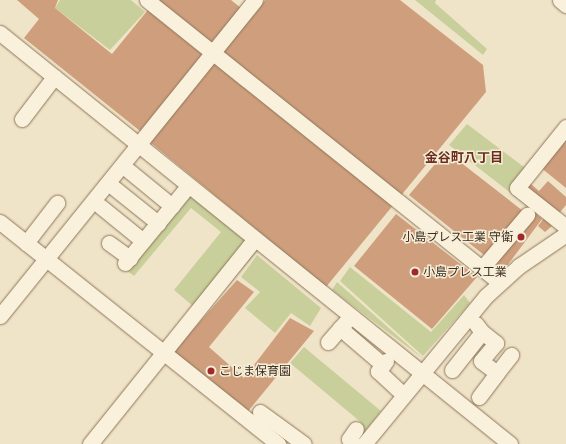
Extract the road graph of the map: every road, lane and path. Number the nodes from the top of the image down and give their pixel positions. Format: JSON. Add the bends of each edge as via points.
{"nodes":[{"id":1,"x":147,"y":0,"type":"edge"},
{"id":2,"x":560,"y":0,"type":"edge"},
{"id":3,"x":248,"y":2,"type":"edge"},
{"id":4,"x":566,"y":5,"type":"edge"},
{"id":5,"x":0,"y":33,"type":"edge"},
{"id":6,"x":214,"y":51,"type":"junction"},
{"id":7,"x":54,"y":77,"type":"junction"},
{"id":8,"x":22,"y":119,"type":"dead end"},
{"id":9,"x":566,"y":127,"type":"edge"},
{"id":10,"x":560,"y":145,"type":"edge"},
{"id":11,"x":139,"y":146,"type":"junction"},
{"id":12,"x":128,"y":170,"type":"dead end"},
{"id":13,"x":188,"y":186,"type":"junction"},
{"id":14,"x":113,"y":187,"type":"dead end"},
{"id":15,"x":57,"y":204,"type":"dead end"},
{"id":16,"x":100,"y":206,"type":"dead end"},
{"id":17,"x":172,"y":206,"type":"junction"},
{"id":18,"x":527,"y":215,"type":"dead end"},
{"id":19,"x":0,"y":222,"type":"edge"},
{"id":20,"x":158,"y":223,"type":"junction"},
{"id":21,"x":566,"y":227,"type":"edge"},
{"id":22,"x":566,"y":234,"type":"edge"},
{"id":23,"x":254,"y":240,"type":"junction"},
{"id":24,"x":143,"y":242,"type":"junction"},
{"id":25,"x":26,"y":243,"type":"junction"},
{"id":26,"x":109,"y":243,"type":"dead end"},
{"id":27,"x":46,"y":259,"type":"junction"},
{"id":28,"x":482,"y":268,"type":"junction"},
{"id":29,"x":499,"y":282,"type":"junction"},
{"id":30,"x":0,"y":316,"type":"edge"},
{"id":31,"x":468,"y":316,"type":"junction"},
{"id":32,"x":345,"y":323,"type":"junction"},
{"id":33,"x":482,"y":332,"type":"junction"},
{"id":34,"x":328,"y":342,"type":"dead end"},
{"id":35,"x":395,"y":351,"type":"junction"},
{"id":36,"x":164,"y":352,"type":"junction"},
{"id":37,"x":511,"y":355,"type":"dead end"},
{"id":38,"x":382,"y":365,"type":"junction"},
{"id":39,"x":452,"y":370,"type":"dead end"},
{"id":40,"x":497,"y":373,"type":"junction"},
{"id":41,"x":423,"y":374,"type":"junction"},
{"id":42,"x":404,"y":395,"type":"junction"},
{"id":43,"x":479,"y":397,"type":"dead end"},
{"id":44,"x":260,"y":412,"type":"dead end"},
{"id":45,"x":90,"y":444,"type":"edge"},
{"id":46,"x":278,"y":444,"type":"edge"},
{"id":47,"x":304,"y":444,"type":"edge"},
{"id":48,"x":364,"y":444,"type":"edge"},
{"id":49,"x":510,"y":444,"type":"edge"}],
"edges":[{"from":1,"to":6,"type":"street"},
{"from":2,"to":4,"type":"street"},
{"from":3,"to":6,"type":"street"},
{"from":5,"to":7,"type":"street"},
{"from":6,"to":11,"type":"street"},
{"from":6,"to":28,"type":"street"},
{"from":7,"to":8,"type":"street"},
{"from":7,"to":11,"type":"street"},
{"from":9,"to":10,"type":"street"},
{"from":10,"to":21,"type":"street","via":[[518,188]]},
{"from":11,"to":13,"type":"street"},
{"from":11,"to":27,"type":"street"},
{"from":12,"to":17,"type":"street"},
{"from":13,"to":17,"type":"street"},
{"from":13,"to":23,"type":"street"},
{"from":14,"to":20,"type":"street"},
{"from":15,"to":25,"type":"street"},
{"from":16,"to":24,"type":"street"},
{"from":17,"to":20,"type":"street"},
{"from":18,"to":28,"type":"street"},
{"from":19,"to":25,"type":"street"},
{"from":20,"to":24,"type":"street"},
{"from":22,"to":29,"type":"street"},
{"from":23,"to":32,"type":"street"},
{"from":23,"to":36,"type":"street"},
{"from":24,"to":26,"type":"street","via":[[128,260]]},
{"from":25,"to":27,"type":"street"},
{"from":27,"to":30,"type":"street"},
{"from":27,"to":36,"type":"street"},
{"from":28,"to":29,"type":"street"},
{"from":29,"to":31,"type":"street"},
{"from":31,"to":33,"type":"street"},
{"from":31,"to":41,"type":"street"},
{"from":32,"to":34,"type":"street"},
{"from":32,"to":35,"type":"street"},
{"from":32,"to":38,"type":"street"},
{"from":33,"to":39,"type":"street"},
{"from":33,"to":40,"type":"street","via":[[496,343],[481,361]]},
{"from":35,"to":38,"type":"street"},
{"from":35,"to":41,"type":"street"},
{"from":36,"to":45,"type":"street"},
{"from":36,"to":46,"type":"street"},
{"from":37,"to":40,"type":"street"},
{"from":38,"to":42,"type":"street","via":[[378,371]]},
{"from":40,"to":43,"type":"street"},
{"from":41,"to":42,"type":"street"},
{"from":41,"to":49,"type":"street"},
{"from":42,"to":48,"type":"street"},
{"from":44,"to":47,"type":"street"}]}
